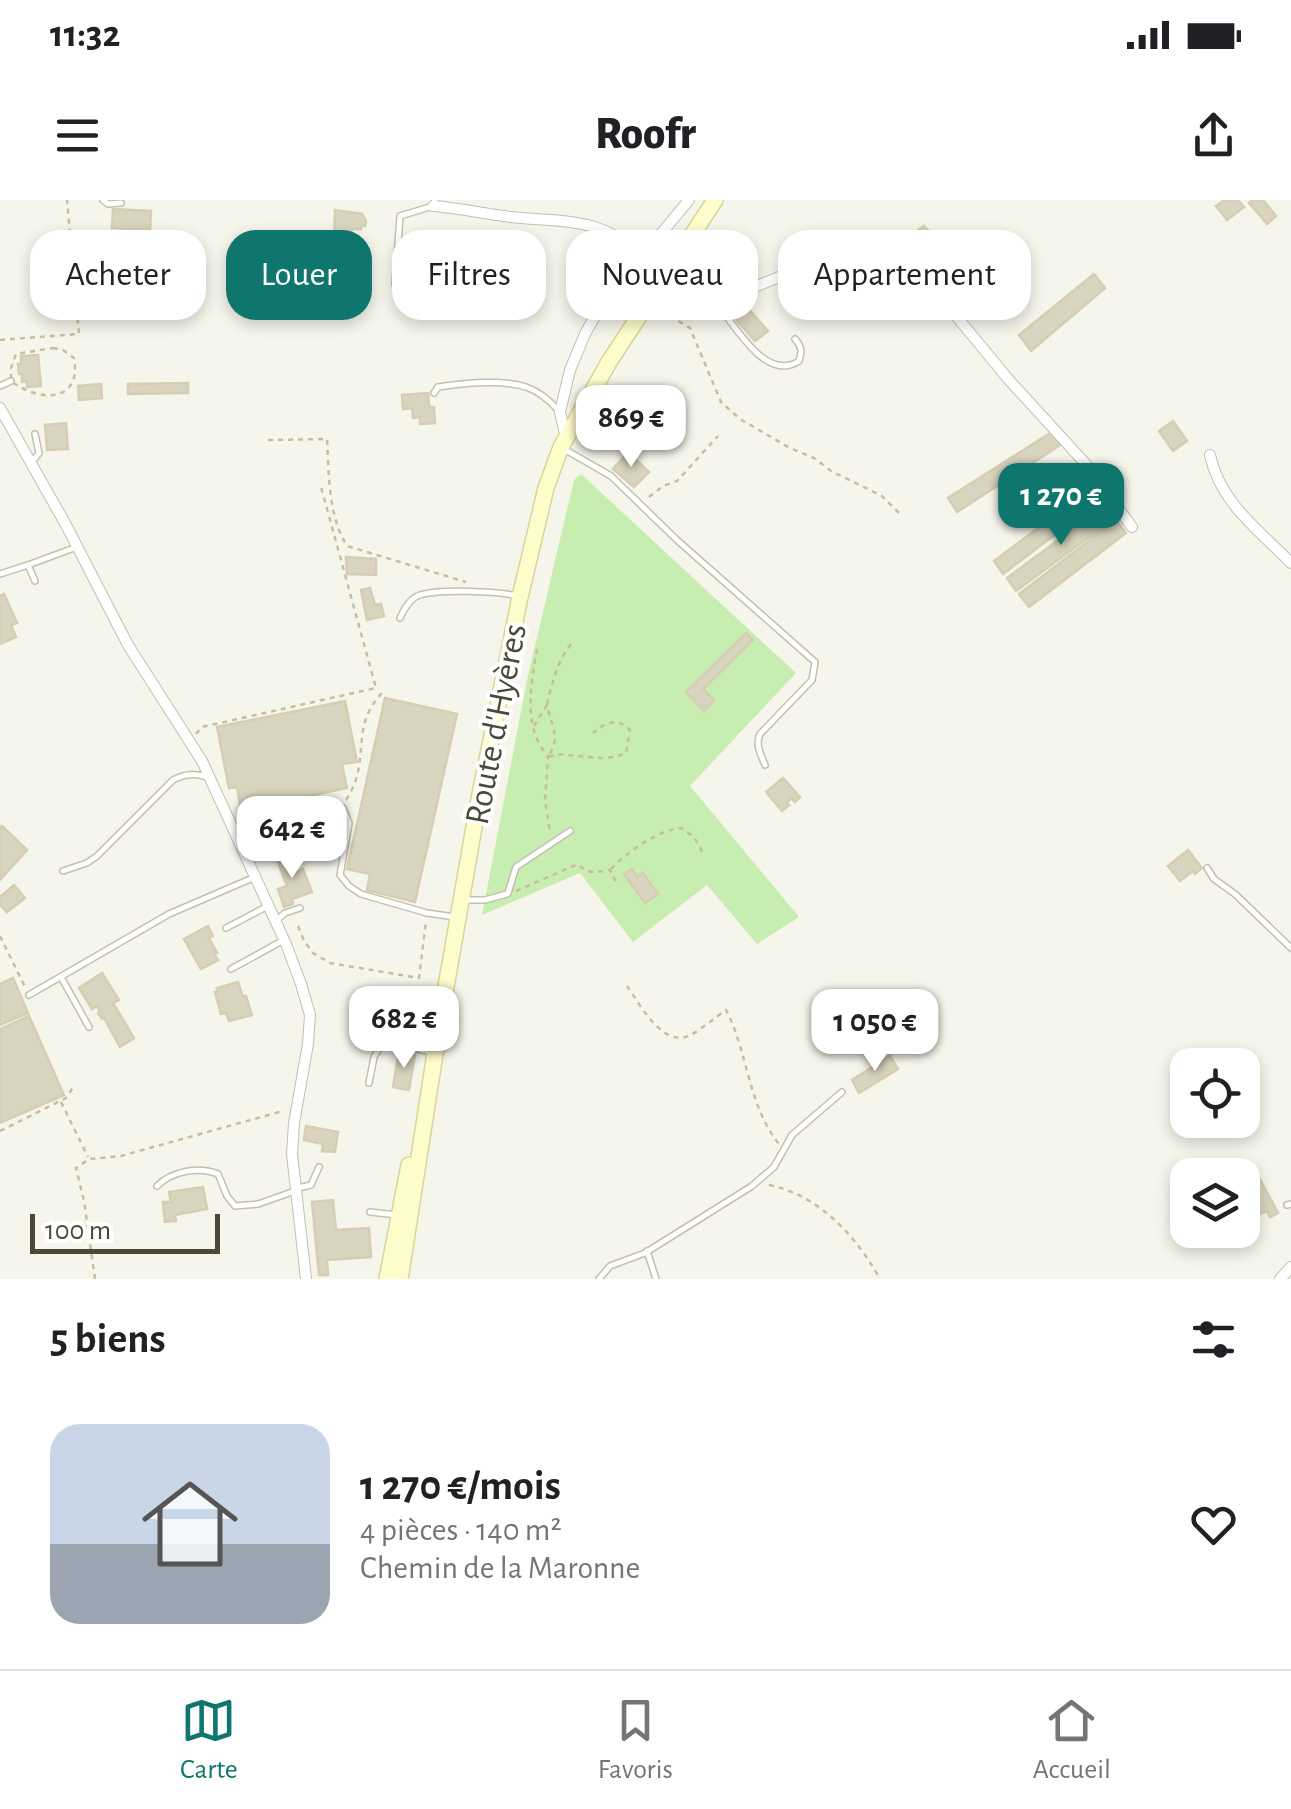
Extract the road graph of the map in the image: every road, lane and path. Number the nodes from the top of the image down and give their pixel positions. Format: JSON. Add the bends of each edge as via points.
{"nodes":[{"id":1,"x":67,"y":200,"type":"edge"},
{"id":2,"x":102,"y":200,"type":"edge"},
{"id":3,"x":689,"y":200,"type":"edge"},
{"id":4,"x":121,"y":203,"type":"dead end"},
{"id":5,"x":434,"y":203,"type":"edge"},
{"id":6,"x":707,"y":203,"type":"edge"},
{"id":7,"x":399,"y":230,"type":"edge"},
{"id":8,"x":604,"y":230,"type":"edge"},
{"id":9,"x":664,"y":230,"type":"edge"},
{"id":10,"x":691,"y":230,"type":"edge"},
{"id":11,"x":758,"y":285,"type":"edge"},
{"id":12,"x":593,"y":320,"type":"edge"},
{"id":13,"x":636,"y":320,"type":"edge"},
{"id":14,"x":678,"y":320,"type":"edge"},
{"id":15,"x":730,"y":320,"type":"edge"},
{"id":16,"x":0,"y":340,"type":"edge"},
{"id":17,"x":796,"y":340,"type":"dead end"},
{"id":18,"x":11,"y":381,"type":"junction"},
{"id":19,"x":0,"y":386,"type":"edge"},
{"id":20,"x":434,"y":392,"type":"dead end"},
{"id":21,"x":0,"y":408,"type":"edge"},
{"id":22,"x":560,"y":412,"type":"junction"},
{"id":23,"x":34,"y":434,"type":"dead end"},
{"id":24,"x":718,"y":436,"type":"dead end"},
{"id":25,"x":268,"y":440,"type":"dead end"},
{"id":26,"x":564,"y":442,"type":"junction"},
{"id":27,"x":1210,"y":456,"type":"dead end"},
{"id":28,"x":32,"y":462,"type":"junction"},
{"id":29,"x":321,"y":487,"type":"dead end"},
{"id":30,"x":642,"y":506,"type":"junction"},
{"id":31,"x":899,"y":513,"type":"dead end"},
{"id":32,"x":1132,"y":527,"type":"dead end"},
{"id":33,"x":77,"y":546,"type":"junction"},
{"id":34,"x":1291,"y":563,"type":"edge"},
{"id":35,"x":28,"y":565,"type":"junction"},
{"id":36,"x":0,"y":574,"type":"edge"},
{"id":37,"x":35,"y":581,"type":"dead end"},
{"id":38,"x":482,"y":593,"type":"junction"},
{"id":39,"x":520,"y":596,"type":"junction"},
{"id":40,"x":400,"y":618,"type":"dead end"},
{"id":41,"x":573,"y":642,"type":"dead end"},
{"id":42,"x":537,"y":649,"type":"dead end"},
{"id":43,"x":376,"y":688,"type":"junction"},
{"id":44,"x":547,"y":705,"type":"junction"},
{"id":45,"x":533,"y":728,"type":"junction"},
{"id":46,"x":593,"y":733,"type":"dead end"},
{"id":47,"x":192,"y":744,"type":"junction"},
{"id":48,"x":548,"y":757,"type":"junction"},
{"id":49,"x":765,"y":765,"type":"dead end"},
{"id":50,"x":210,"y":778,"type":"junction"},
{"id":51,"x":326,"y":806,"type":"dead end"},
{"id":52,"x":343,"y":808,"type":"junction"},
{"id":53,"x":570,"y":831,"type":"dead end"},
{"id":54,"x":551,"y":844,"type":"junction"},
{"id":55,"x":703,"y":852,"type":"dead end"},
{"id":56,"x":1207,"y":868,"type":"dead end"},
{"id":57,"x":610,"y":870,"type":"junction"},
{"id":58,"x":62,"y":871,"type":"dead end"},
{"id":59,"x":255,"y":876,"type":"junction"},
{"id":60,"x":617,"y":884,"type":"dead end"},
{"id":61,"x":509,"y":893,"type":"junction"},
{"id":62,"x":268,"y":906,"type":"junction"},
{"id":63,"x":300,"y":908,"type":"dead end"},
{"id":64,"x":460,"y":909,"type":"junction"},
{"id":65,"x":428,"y":913,"type":"junction"},
{"id":66,"x":276,"y":921,"type":"junction"},
{"id":67,"x":298,"y":926,"type":"dead end"},
{"id":68,"x":226,"y":928,"type":"dead end"},
{"id":69,"x":0,"y":936,"type":"edge"},
{"id":70,"x":284,"y":940,"type":"junction"},
{"id":71,"x":1291,"y":948,"type":"edge"},
{"id":72,"x":232,"y":969,"type":"dead end"},
{"id":73,"x":60,"y":977,"type":"junction"},
{"id":74,"x":627,"y":986,"type":"dead end"},
{"id":75,"x":29,"y":995,"type":"joint"},
{"id":76,"x":89,"y":1026,"type":"dead end"},
{"id":77,"x":433,"y":1052,"type":"junction"},
{"id":78,"x":369,"y":1083,"type":"dead end"},
{"id":79,"x":74,"y":1086,"type":"dead end"},
{"id":80,"x":842,"y":1092,"type":"dead end"},
{"id":81,"x":61,"y":1101,"type":"junction"},
{"id":82,"x":298,"y":1107,"type":"junction"},
{"id":83,"x":0,"y":1131,"type":"edge"},
{"id":84,"x":783,"y":1149,"type":"junction"},
{"id":85,"x":89,"y":1159,"type":"junction"},
{"id":86,"x":319,"y":1167,"type":"dead end"},
{"id":87,"x":157,"y":1186,"type":"dead end"},
{"id":88,"x":752,"y":1186,"type":"junction"},
{"id":89,"x":295,"y":1190,"type":"junction"},
{"id":90,"x":370,"y":1212,"type":"dead end"},
{"id":91,"x":405,"y":1217,"type":"junction"},
{"id":92,"x":647,"y":1251,"type":"junction"},
{"id":93,"x":1291,"y":1266,"type":"edge"},
{"id":94,"x":95,"y":1279,"type":"edge"},
{"id":95,"x":306,"y":1279,"type":"edge"},
{"id":96,"x":387,"y":1279,"type":"edge"},
{"id":97,"x":400,"y":1279,"type":"edge"},
{"id":98,"x":600,"y":1279,"type":"edge"},
{"id":99,"x":656,"y":1279,"type":"edge"},
{"id":100,"x":880,"y":1279,"type":"edge"},
{"id":101,"x":1280,"y":1279,"type":"edge"}],
"edges":[{"from":1,"to":16,"type":"path","via":[[79,334]]},
{"from":2,"to":4,"type":"lane"},
{"from":3,"to":9,"type":"street"},
{"from":5,"to":7,"type":"lane","via":[[400,216]]},
{"from":5,"to":8,"type":"street"},
{"from":6,"to":10,"type":"main road","name":"Route d'Hyères"},
{"from":11,"to":32,"type":"street","via":[[861,244],[896,243]]},
{"from":12,"to":22,"type":"street"},
{"from":13,"to":26,"type":"main road","name":"Route d'Hyères"},
{"from":14,"to":31,"type":"path","via":[[690,328],[721,402],[740,419],[882,496]]},
{"from":15,"to":17,"type":"lane","via":[[766,362],[781,368],[799,361]]},
{"from":18,"to":18,"type":"path","via":[[23,391],[55,396],[73,380],[74,358],[53,348],[16,354]]},
{"from":18,"to":19,"type":"lane"},
{"from":20,"to":22,"type":"lane","via":[[454,385],[528,387]]},
{"from":21,"to":28,"type":"street"},
{"from":22,"to":26,"type":"street"},
{"from":23,"to":28,"type":"lane","via":[[39,452]]},
{"from":24,"to":30,"type":"path","via":[[677,481]]},
{"from":25,"to":38,"type":"path","via":[[327,440],[331,503],[347,546],[476,584]]},
{"from":26,"to":30,"type":"lane"},
{"from":26,"to":39,"type":"main road","name":"Route d'Hyères"},
{"from":27,"to":34,"type":"street","via":[[1226,497]]},
{"from":28,"to":33,"type":"street"},
{"from":29,"to":43,"type":"path"},
{"from":30,"to":49,"type":"lane","via":[[814,662],[812,680],[757,740]]},
{"from":33,"to":35,"type":"lane"},
{"from":33,"to":47,"type":"street","via":[[128,645]]},
{"from":35,"to":36,"type":"lane"},
{"from":35,"to":37,"type":"lane"},
{"from":38,"to":39,"type":"lane"},
{"from":38,"to":40,"type":"lane","via":[[418,595]]},
{"from":39,"to":64,"type":"main road","name":"Route d'Hyères"},
{"from":41,"to":44,"type":"path","via":[[559,662]]},
{"from":42,"to":45,"type":"path"},
{"from":43,"to":47,"type":"path","via":[[202,727]]},
{"from":43,"to":52,"type":"path","via":[[381,694],[362,729],[361,768]]},
{"from":44,"to":45,"type":"path"},
{"from":44,"to":48,"type":"path","via":[[556,735]]},
{"from":45,"to":48,"type":"path"},
{"from":46,"to":48,"type":"path","via":[[612,721],[623,723],[630,730],[626,753]]},
{"from":47,"to":50,"type":"street"},
{"from":48,"to":54,"type":"path"},
{"from":50,"to":58,"type":"lane","via":[[173,780],[97,856]]},
{"from":50,"to":59,"type":"street"},
{"from":51,"to":52,"type":"lane"},
{"from":52,"to":65,"type":"lane","via":[[349,823],[340,875],[361,894]]},
{"from":53,"to":54,"type":"lane"},
{"from":54,"to":61,"type":"lane","via":[[516,867]]},
{"from":55,"to":57,"type":"path","via":[[681,828],[669,829]]},
{"from":56,"to":71,"type":"lane"},
{"from":57,"to":60,"type":"path"},
{"from":57,"to":61,"type":"path","via":[[593,874],[578,864]]},
{"from":59,"to":62,"type":"street"},
{"from":59,"to":73,"type":"lane","via":[[169,914]]},
{"from":61,"to":64,"type":"lane"},
{"from":62,"to":66,"type":"street"},
{"from":62,"to":68,"type":"lane"},
{"from":63,"to":66,"type":"lane"},
{"from":64,"to":65,"type":"lane"},
{"from":64,"to":77,"type":"main road","name":"Route d'Hyères"},
{"from":65,"to":67,"type":"path","via":[[419,978],[330,963],[314,953]]},
{"from":66,"to":70,"type":"street"},
{"from":69,"to":75,"type":"path"},
{"from":70,"to":72,"type":"lane"},
{"from":70,"to":82,"type":"street","via":[[310,1015]]},
{"from":73,"to":75,"type":"lane"},
{"from":73,"to":76,"type":"lane"},
{"from":74,"to":84,"type":"path","via":[[654,1022],[676,1037],[726,1010],[759,1108]]},
{"from":77,"to":78,"type":"lane","via":[[382,1044]]},
{"from":77,"to":91,"type":"main road","name":"Route d'Hyères"},
{"from":79,"to":81,"type":"path"},
{"from":80,"to":84,"type":"lane"},
{"from":81,"to":83,"type":"path"},
{"from":81,"to":85,"type":"path"},
{"from":82,"to":85,"type":"path"},
{"from":82,"to":89,"type":"street"},
{"from":84,"to":88,"type":"lane"},
{"from":85,"to":94,"type":"path","via":[[76,1168]]},
{"from":86,"to":89,"type":"lane","via":[[310,1185]]},
{"from":87,"to":89,"type":"lane","via":[[172,1174],[207,1169],[218,1174],[236,1206]]},
{"from":88,"to":92,"type":"lane"},
{"from":88,"to":100,"type":"path","via":[[800,1194],[822,1209]]},
{"from":89,"to":95,"type":"street"},
{"from":90,"to":91,"type":"lane"},
{"from":91,"to":96,"type":"main road","name":"Route d'Hyères"},
{"from":91,"to":97,"type":"main road","name":"Route d'Hyères"},
{"from":92,"to":98,"type":"lane","via":[[610,1266]]},
{"from":92,"to":99,"type":"lane"},
{"from":93,"to":101,"type":"street"}]}
